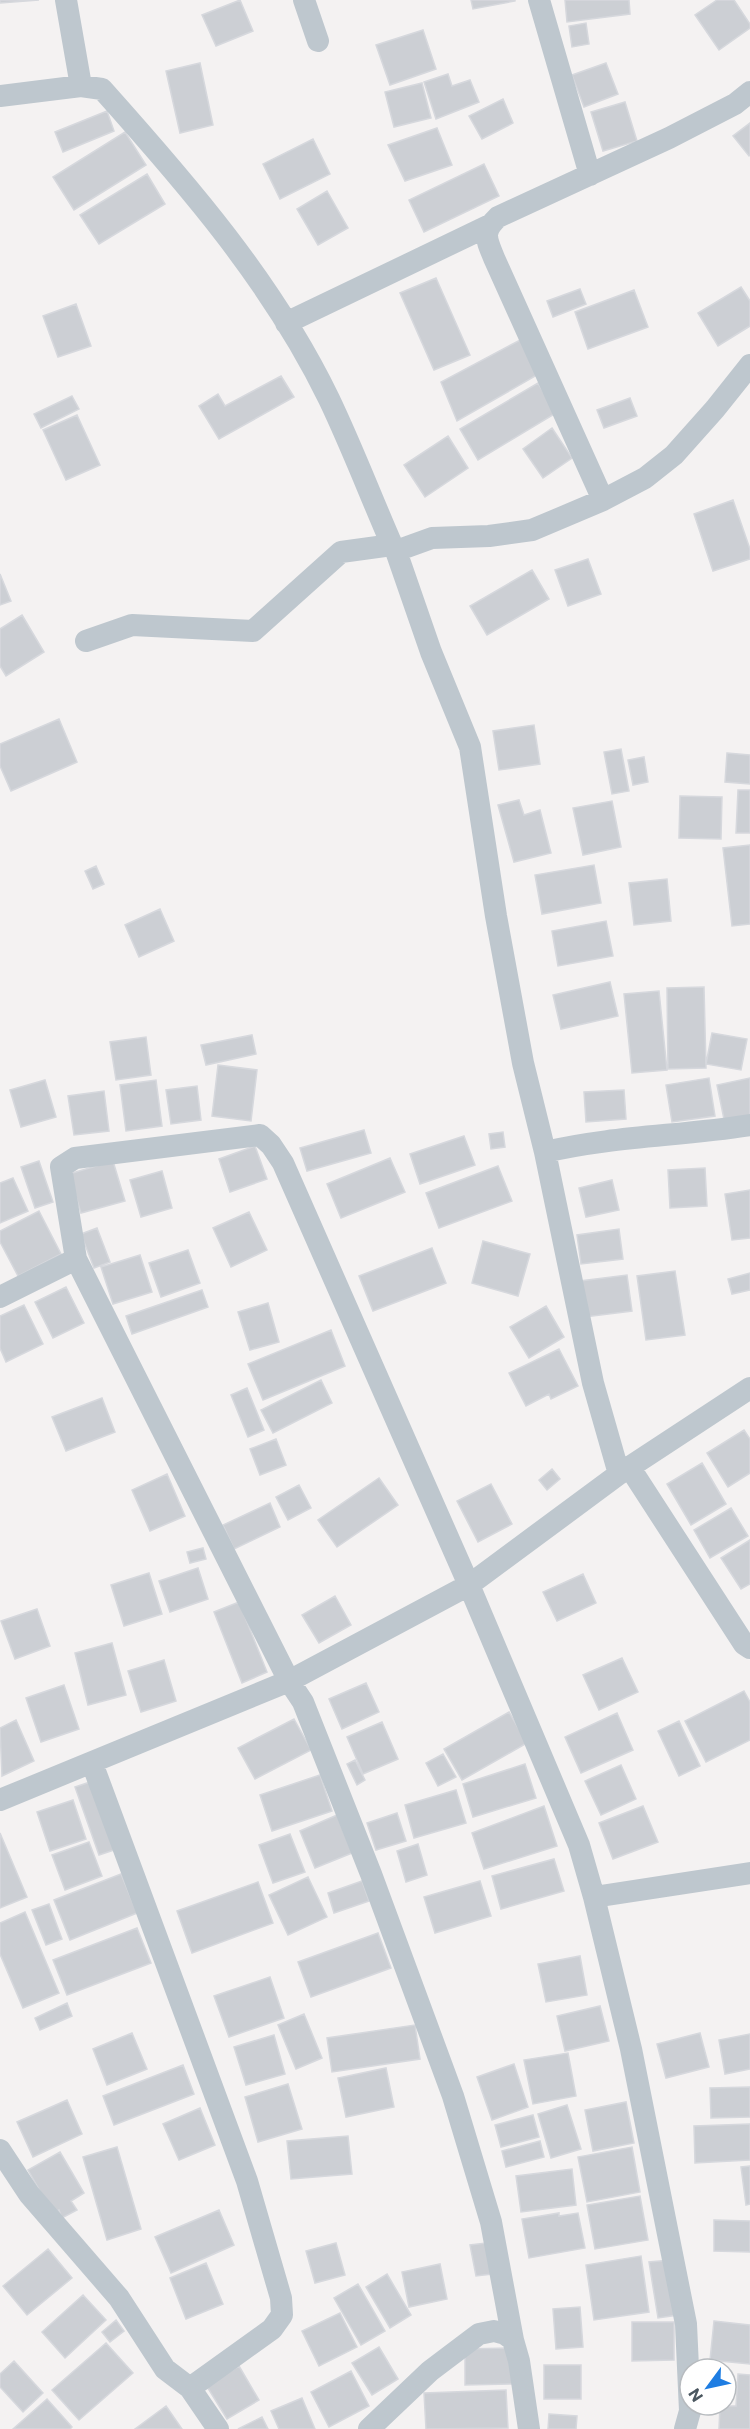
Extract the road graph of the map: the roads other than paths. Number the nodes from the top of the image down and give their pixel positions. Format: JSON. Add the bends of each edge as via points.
{"nodes":[{"id":1,"x":66,"y":0,"type":"edge"},
{"id":2,"x":304,"y":0,"type":"edge"},
{"id":3,"x":538,"y":0,"type":"edge"},
{"id":4,"x":318,"y":41,"type":"dead end"},
{"id":5,"x":81,"y":86,"type":"junction"},
{"id":6,"x":750,"y":92,"type":"edge"},
{"id":7,"x":0,"y":96,"type":"edge"},
{"id":8,"x":590,"y":175,"type":"junction"},
{"id":9,"x":488,"y":226,"type":"junction"},
{"id":10,"x":286,"y":322,"type":"junction"},
{"id":11,"x":750,"y":365,"type":"edge"},
{"id":12,"x":603,"y":500,"type":"junction"},
{"id":13,"x":394,"y":548,"type":"junction"},
{"id":14,"x":86,"y":641,"type":"dead end"},
{"id":15,"x":750,"y":1125,"type":"edge"},
{"id":16,"x":545,"y":1152,"type":"junction"},
{"id":17,"x":76,"y":1259,"type":"junction"},
{"id":18,"x":0,"y":1297,"type":"edge"},
{"id":19,"x":750,"y":1388,"type":"edge"},
{"id":20,"x":624,"y":1471,"type":"junction"},
{"id":21,"x":469,"y":1585,"type":"junction"},
{"id":22,"x":750,"y":1648,"type":"edge"},
{"id":23,"x":289,"y":1681,"type":"junction"},
{"id":24,"x":92,"y":1762,"type":"junction"},
{"id":25,"x":0,"y":1800,"type":"edge"},
{"id":26,"x":750,"y":1873,"type":"edge"},
{"id":27,"x":594,"y":1897,"type":"junction"},
{"id":28,"x":0,"y":2150,"type":"edge"},
{"id":29,"x":513,"y":2340,"type":"junction"},
{"id":30,"x":190,"y":2388,"type":"junction"},
{"id":31,"x":218,"y":2429,"type":"edge"},
{"id":32,"x":369,"y":2429,"type":"edge"},
{"id":33,"x":530,"y":2429,"type":"edge"},
{"id":34,"x":686,"y":2429,"type":"edge"}],
"edges":[{"from":1,"to":5,"type":"street"},
{"from":2,"to":4,"type":"street"},
{"from":3,"to":8,"type":"street"},
{"from":5,"to":7,"type":"street"},
{"from":5,"to":10,"type":"street","via":[[102,89],[164,159],[212,216]]},
{"from":6,"to":8,"type":"street","via":[[735,104]]},
{"from":8,"to":9,"type":"street","via":[[498,217]]},
{"from":9,"to":10,"type":"street"},
{"from":9,"to":12,"type":"street","via":[[486,237],[494,258]]},
{"from":10,"to":13,"type":"street","via":[[329,399]]},
{"from":11,"to":12,"type":"street","via":[[674,455],[645,478]]},
{"from":12,"to":13,"type":"street","via":[[532,530],[432,538]]},
{"from":13,"to":14,"type":"street","via":[[341,552],[253,631],[132,625]]},
{"from":13,"to":16,"type":"street","via":[[470,747],[523,1063]]},
{"from":15,"to":16,"type":"street","via":[[587,1142]]},
{"from":16,"to":20,"type":"street","via":[[593,1383]]},
{"from":17,"to":18,"type":"street"},
{"from":17,"to":21,"type":"street","via":[[61,1167],[67,1162],[260,1135],[283,1162]]},
{"from":17,"to":23,"type":"street"},
{"from":19,"to":20,"type":"street"},
{"from":20,"to":21,"type":"street"},
{"from":20,"to":22,"type":"street"},
{"from":21,"to":23,"type":"street"},
{"from":21,"to":27,"type":"street","via":[[579,1845]]},
{"from":23,"to":24,"type":"street"},
{"from":23,"to":29,"type":"street","via":[[303,1702],[453,2096],[491,2222]]},
{"from":24,"to":25,"type":"street"},
{"from":24,"to":30,"type":"street","via":[[247,2181],[281,2298],[282,2315],[272,2329]]},
{"from":26,"to":27,"type":"street"},
{"from":27,"to":34,"type":"street","via":[[631,2049],[686,2324],[690,2411]]},
{"from":28,"to":30,"type":"street","via":[[29,2194],[119,2298],[165,2369]]},
{"from":29,"to":32,"type":"street","via":[[494,2331],[479,2334],[430,2371]]},
{"from":29,"to":33,"type":"street"},
{"from":30,"to":31,"type":"street"}]}
